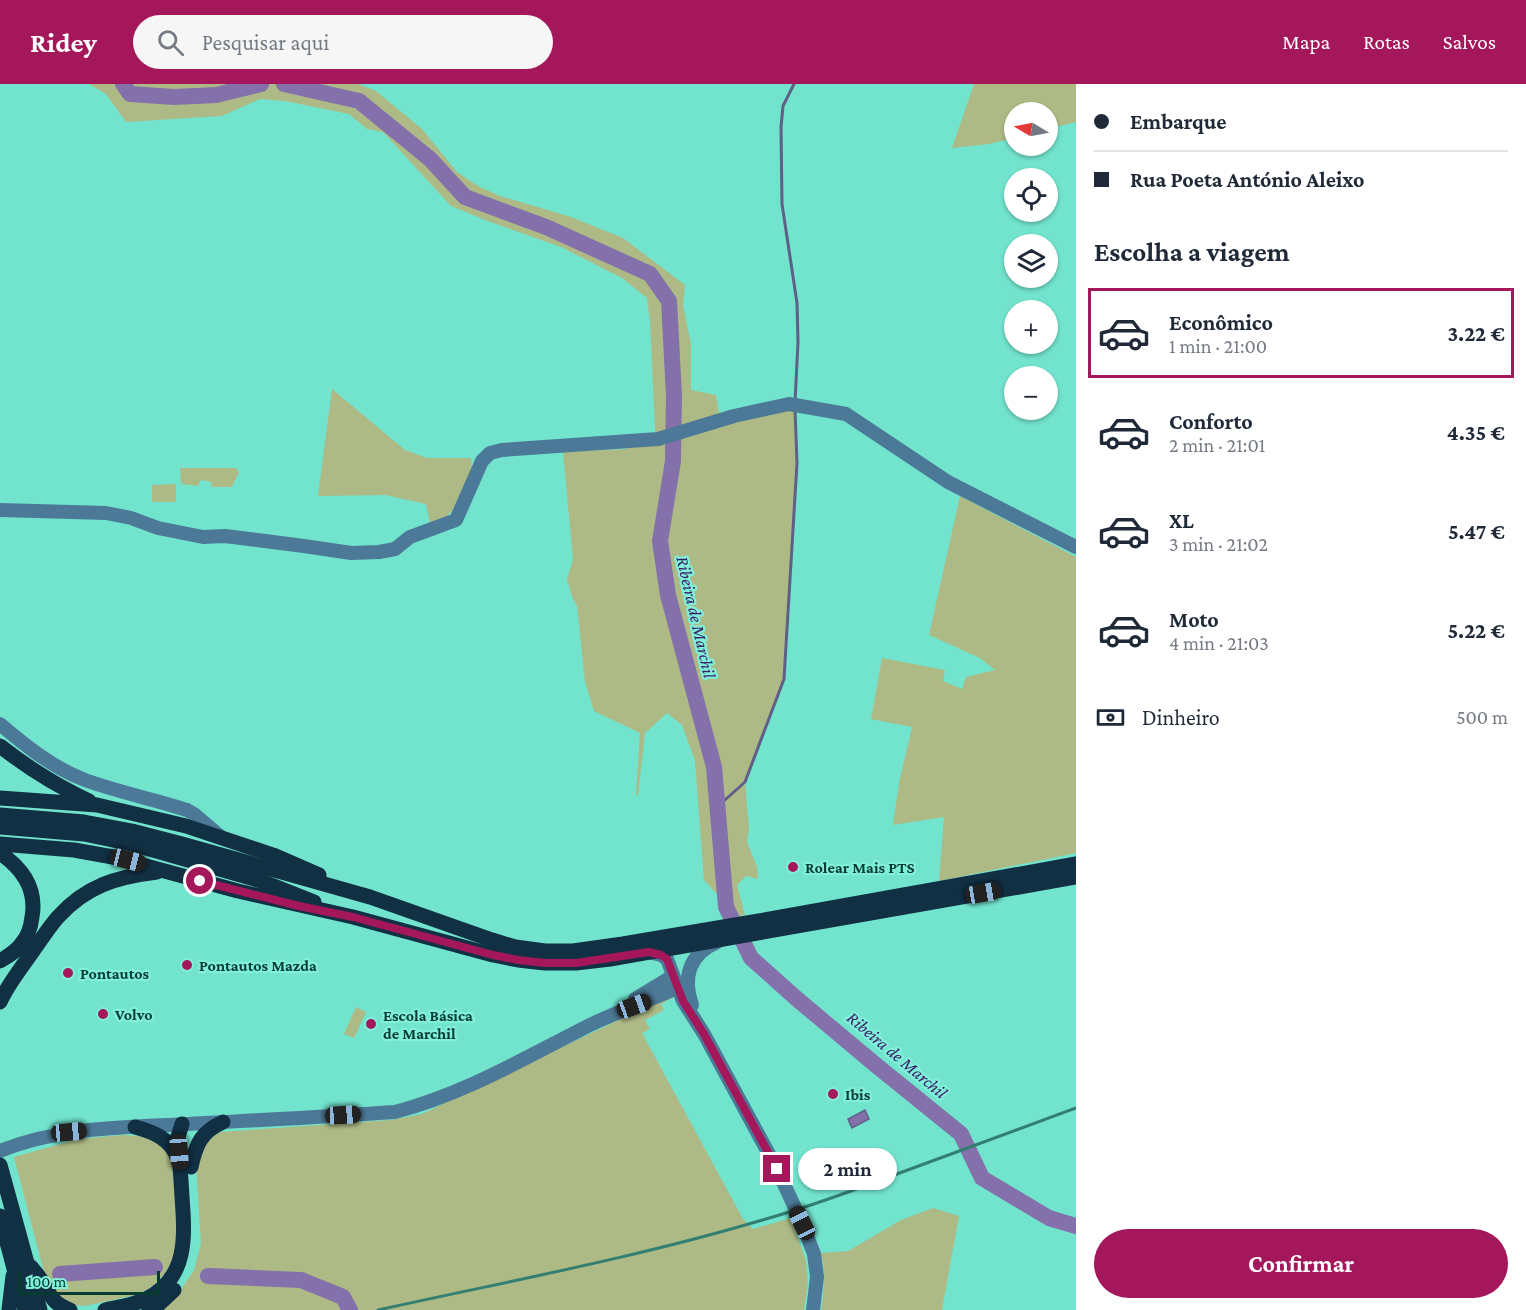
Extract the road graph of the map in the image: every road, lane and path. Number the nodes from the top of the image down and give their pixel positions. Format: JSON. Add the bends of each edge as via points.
{"nodes":[{"id":1,"x":0,"y":510,"type":"edge"},
{"id":2,"x":1076,"y":547,"type":"edge"},
{"id":3,"x":0,"y":724,"type":"edge"},
{"id":4,"x":0,"y":746,"type":"edge"},
{"id":5,"x":0,"y":798,"type":"edge"},
{"id":6,"x":97,"y":805,"type":"junction"},
{"id":7,"x":0,"y":815,"type":"edge"},
{"id":8,"x":190,"y":820,"type":"junction"},
{"id":9,"x":0,"y":827,"type":"edge"},
{"id":10,"x":0,"y":843,"type":"edge"},
{"id":11,"x":0,"y":853,"type":"edge"},
{"id":12,"x":1076,"y":864,"type":"edge"},
{"id":13,"x":163,"y":871,"type":"junction"},
{"id":14,"x":1076,"y":877,"type":"edge"},
{"id":15,"x":370,"y":897,"type":"junction"},
{"id":16,"x":353,"y":917,"type":"junction"},
{"id":17,"x":754,"y":928,"type":"junction"},
{"id":18,"x":723,"y":934,"type":"junction"},
{"id":19,"x":649,"y":952,"type":"junction"},
{"id":20,"x":0,"y":961,"type":"edge"},
{"id":21,"x":675,"y":982,"type":"junction"},
{"id":22,"x":0,"y":1002,"type":"edge"},
{"id":23,"x":704,"y":1034,"type":"junction"},
{"id":24,"x":223,"y":1122,"type":"junction"},
{"id":25,"x":182,"y":1124,"type":"junction"},
{"id":26,"x":135,"y":1127,"type":"junction"},
{"id":27,"x":0,"y":1151,"type":"edge"},
{"id":28,"x":185,"y":1166,"type":"junction"},
{"id":29,"x":1,"y":1168,"type":"edge"},
{"id":30,"x":0,"y":1216,"type":"edge"},
{"id":31,"x":20,"y":1262,"type":"junction"},
{"id":32,"x":9,"y":1310,"type":"edge"},
{"id":33,"x":25,"y":1310,"type":"edge"},
{"id":34,"x":40,"y":1310,"type":"edge"},
{"id":35,"x":70,"y":1310,"type":"edge"},
{"id":36,"x":105,"y":1310,"type":"edge"},
{"id":37,"x":148,"y":1310,"type":"edge"},
{"id":38,"x":813,"y":1310,"type":"edge"}],
"edges":[{"from":1,"to":2,"type":"street","via":[[106,513],[203,537],[225,536],[351,553],[379,552],[395,549],[410,537],[456,520],[482,461],[490,453],[658,439],[789,404],[846,414],[948,482]]},
{"from":3,"to":8,"type":"street","via":[[56,766],[112,789],[187,810]]},
{"from":4,"to":6,"type":"main road","via":[[59,787]]},
{"from":5,"to":6,"type":"main road"},
{"from":6,"to":8,"type":"main road"},
{"from":7,"to":15,"type":"main road","via":[[84,822],[132,831]]},
{"from":8,"to":15,"type":"main road","via":[[224,838]]},
{"from":9,"to":16,"type":"main road","via":[[84,834],[132,844],[261,881]]},
{"from":10,"to":13,"type":"main road","via":[[113,856]]},
{"from":11,"to":20,"type":"main road","via":[[23,873],[34,906],[23,943]]},
{"from":12,"to":17,"type":"main road"},
{"from":13,"to":16,"type":"main road"},
{"from":13,"to":22,"type":"main road","via":[[113,880],[73,902],[57,918]]},
{"from":14,"to":17,"type":"main road"},
{"from":15,"to":18,"type":"main road","via":[[492,940],[545,951]]},
{"from":16,"to":19,"type":"main road","via":[[518,960],[576,963]]},
{"from":17,"to":18,"type":"main road"},
{"from":18,"to":19,"type":"main road"},
{"from":18,"to":23,"type":"street","via":[[698,954],[689,970],[689,996]]},
{"from":19,"to":21,"type":"street","via":[[667,959]]},
{"from":21,"to":23,"type":"street"},
{"from":21,"to":24,"type":"street","via":[[452,1094],[419,1106],[395,1112]]},
{"from":23,"to":38,"type":"street","via":[[802,1223],[817,1277]]},
{"from":24,"to":25,"type":"street"},
{"from":24,"to":28,"type":"main road","via":[[199,1141]]},
{"from":25,"to":26,"type":"street"},
{"from":25,"to":28,"type":"main road","via":[[186,1130]]},
{"from":26,"to":27,"type":"street","via":[[69,1132]]},
{"from":26,"to":28,"type":"main road","via":[[162,1137]]},
{"from":28,"to":36,"type":"main road","via":[[184,1232],[177,1268],[164,1286],[146,1299]]},
{"from":28,"to":37,"type":"main road","via":[[194,1224],[189,1265],[168,1297]]},
{"from":29,"to":31,"type":"main road"},
{"from":30,"to":31,"type":"main road"},
{"from":31,"to":32,"type":"main road"},
{"from":31,"to":33,"type":"main road"},
{"from":31,"to":34,"type":"main road"},
{"from":31,"to":35,"type":"main road","via":[[44,1283],[54,1302]]}]}
